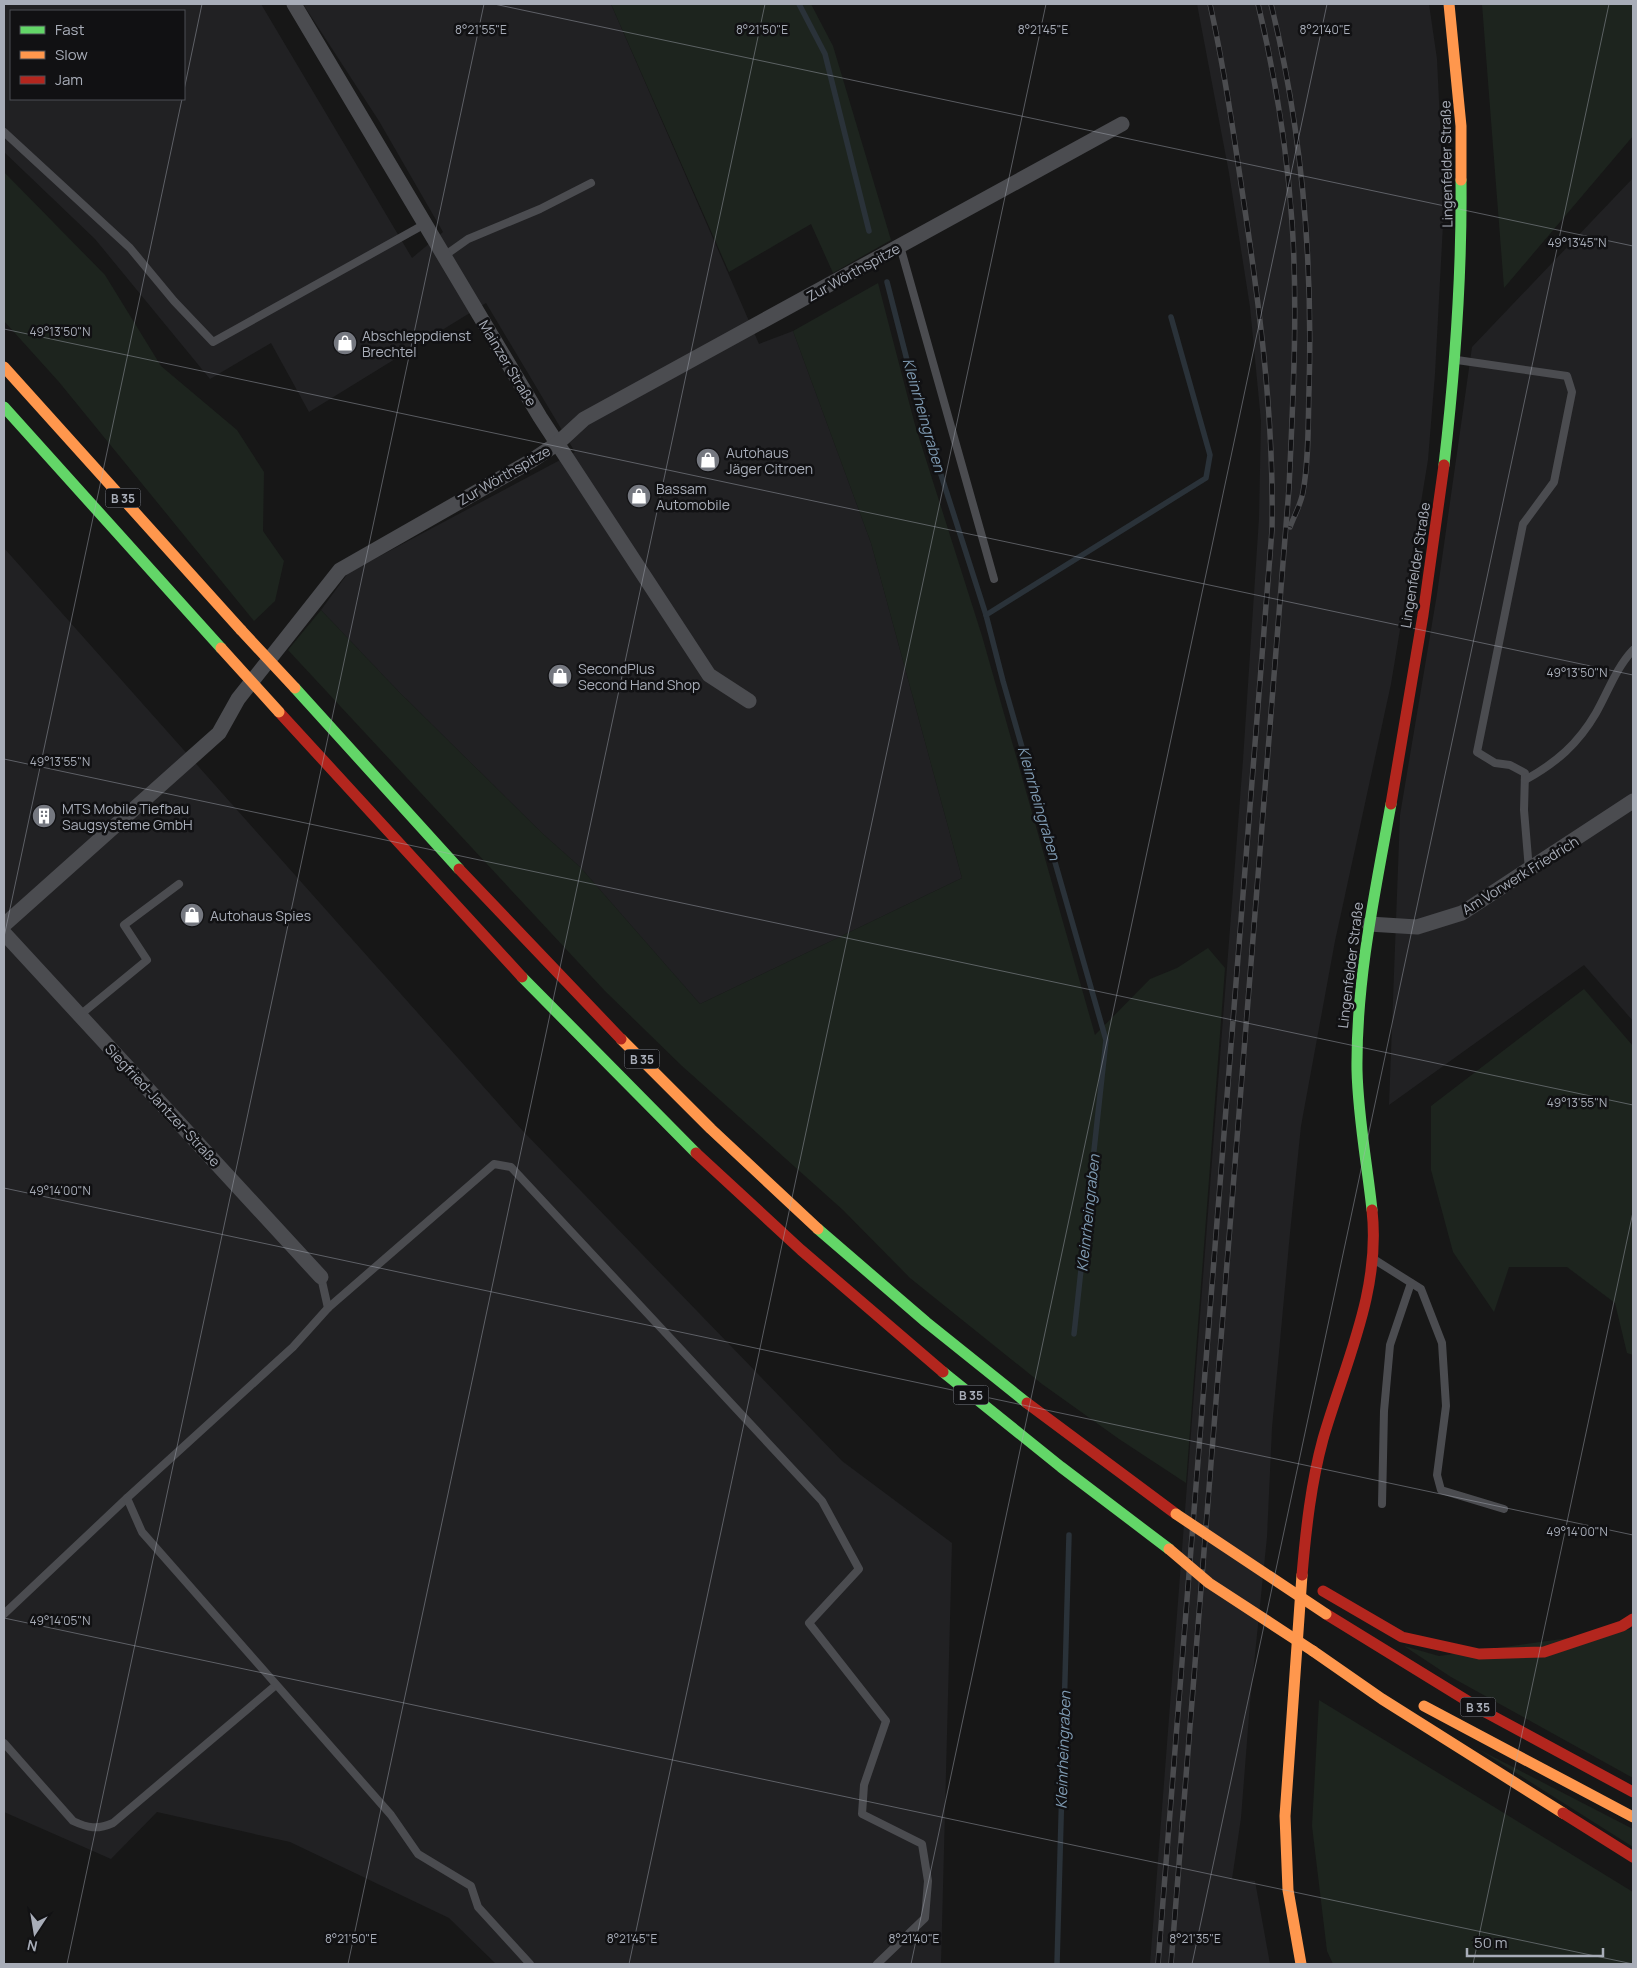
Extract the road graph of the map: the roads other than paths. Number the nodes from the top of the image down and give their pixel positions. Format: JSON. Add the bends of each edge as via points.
{"nodes":[{"id":1,"x":294,"y":4,"type":"edge"},
{"id":2,"x":1449,"y":4,"type":"edge"},
{"id":3,"x":1122,"y":124,"type":"dead end"},
{"id":4,"x":4,"y":132,"type":"edge"},
{"id":5,"x":591,"y":183,"type":"dead end"},
{"id":6,"x":425,"y":224,"type":"junction"},
{"id":7,"x":900,"y":246,"type":"junction"},
{"id":8,"x":444,"y":256,"type":"junction"},
{"id":9,"x":1455,"y":359,"type":"junction"},
{"id":10,"x":4,"y":367,"type":"edge"},
{"id":11,"x":4,"y":407,"type":"edge"},
{"id":12,"x":558,"y":443,"type":"junction"},
{"id":13,"x":994,"y":579,"type":"dead end"},
{"id":14,"x":1633,"y":650,"type":"edge"},
{"id":15,"x":749,"y":701,"type":"dead end"},
{"id":16,"x":1525,"y":780,"type":"junction"},
{"id":17,"x":1633,"y":801,"type":"edge"},
{"id":18,"x":1529,"y":870,"type":"junction"},
{"id":19,"x":179,"y":884,"type":"dead end"},
{"id":20,"x":1369,"y":924,"type":"junction"},
{"id":21,"x":4,"y":925,"type":"edge"},
{"id":22,"x":4,"y":933,"type":"edge"},
{"id":23,"x":80,"y":1015,"type":"junction"},
{"id":24,"x":1373,"y":1259,"type":"junction"},
{"id":25,"x":321,"y":1277,"type":"joint"},
{"id":26,"x":1411,"y":1284,"type":"junction"},
{"id":27,"x":328,"y":1308,"type":"junction"},
{"id":28,"x":127,"y":1498,"type":"junction"},
{"id":29,"x":1382,"y":1504,"type":"dead end"},
{"id":30,"x":1504,"y":1510,"type":"dead end"},
{"id":31,"x":1169,"y":1549,"type":"junction"},
{"id":32,"x":1230,"y":1550,"type":"junction"},
{"id":33,"x":1261,"y":1603,"type":"dead end"},
{"id":34,"x":4,"y":1614,"type":"edge"},
{"id":35,"x":1285,"y":1618,"type":"dead end"},
{"id":36,"x":1633,"y":1619,"type":"edge"},
{"id":37,"x":1309,"y":1634,"type":"dead end"},
{"id":38,"x":276,"y":1685,"type":"junction"},
{"id":39,"x":1416,"y":1700,"type":"dead end"},
{"id":40,"x":4,"y":1743,"type":"edge"},
{"id":41,"x":1633,"y":1792,"type":"edge"},
{"id":42,"x":1633,"y":1816,"type":"edge"},
{"id":43,"x":1633,"y":1857,"type":"edge"},
{"id":44,"x":530,"y":1964,"type":"edge"},
{"id":45,"x":877,"y":1964,"type":"edge"},
{"id":46,"x":1301,"y":1964,"type":"edge"}],
"edges":[{"from":1,"to":6,"type":"street","name":"Mainzer Straße"},
{"from":2,"to":9,"type":"main road","name":"Lingenfelder Straße","via":[[1462,128],[1462,273]]},
{"from":3,"to":7,"type":"street","name":"Zur Wörthspitze"},
{"from":4,"to":6,"type":"lane","via":[[130,248],[213,342]]},
{"from":5,"to":8,"type":"lane","via":[[540,210],[468,238]]},
{"from":6,"to":8,"type":"street","name":"Mainzer Straße"},
{"from":7,"to":12,"type":"street","name":"Zur Wörthspitze","via":[[584,419]]},
{"from":7,"to":13,"type":"lane"},
{"from":8,"to":12,"type":"street","name":"Mainzer Straße"},
{"from":9,"to":16,"type":"lane","via":[[1567,376],[1572,392],[1554,482],[1523,524],[1477,752],[1495,763],[1510,765],[1525,773]]},
{"from":9,"to":20,"type":"main road","name":"Lingenfelder Straße","via":[[1438,518]]},
{"from":10,"to":32,"type":"main road","number":"B 35","bridge":true,"via":[[542,958],[774,1189],[885,1287],[1020,1398]]},
{"from":11,"to":31,"type":"main road","number":"B 35","bridge":true,"via":[[460,911],[571,1028],[750,1203],[878,1319],[1064,1470]]},
{"from":12,"to":15,"type":"street","name":"Mainzer Straße","via":[[709,675]]},
{"from":12,"to":21,"type":"street","name":"Zur Wörthspitze","via":[[340,570],[238,699],[219,733]]},
{"from":14,"to":16,"type":"lane","via":[[1579,737],[1558,760]]},
{"from":16,"to":18,"type":"lane"},
{"from":17,"to":18,"type":"street","name":"Am Vorwerk Friedrich"},
{"from":18,"to":20,"type":"street","name":"Am Vorwerk Friedrich","via":[[1462,913],[1442,921],[1418,927]]},
{"from":19,"to":23,"type":"lane","via":[[124,925],[147,960]]},
{"from":20,"to":24,"type":"main road","name":"Lingenfelder Straße","via":[[1356,1034],[1360,1127],[1373,1204]]},
{"from":22,"to":23,"type":"street","name":"Siegfried-Jantzer-Straße"},
{"from":23,"to":25,"type":"street","name":"Siegfried-Jantzer-Straße"},
{"from":24,"to":26,"type":"lane"},
{"from":24,"to":46,"type":"main road","name":"Lingenfelder Straße","via":[[1363,1312],[1317,1464],[1306,1528],[1285,1820],[1288,1903]]},
{"from":25,"to":27,"type":"lane"},
{"from":26,"to":29,"type":"lane","via":[[1390,1345],[1384,1411]]},
{"from":26,"to":30,"type":"lane","via":[[1421,1290],[1442,1343],[1446,1406],[1437,1476],[1441,1490]]},
{"from":27,"to":28,"type":"lane","via":[[292,1347]]},
{"from":27,"to":45,"type":"lane","via":[[494,1164],[511,1167],[822,1502],[859,1569],[809,1623],[886,1721],[864,1785],[862,1814],[922,1844],[928,1881],[924,1918]]},
{"from":28,"to":34,"type":"lane"},
{"from":28,"to":38,"type":"lane","via":[[142,1532]]},
{"from":31,"to":33,"type":"main road","bridge":true,"via":[[1214,1572]]},
{"from":31,"to":43,"type":"main road","bridge":true,"via":[[1209,1583],[1382,1699]]},
{"from":32,"to":36,"type":"main road","bridge":true,"via":[[1323,1591],[1402,1637],[1479,1654],[1544,1652],[1622,1626]]},
{"from":32,"to":41,"type":"main road","number":"B 35","bridge":true,"via":[[1326,1614],[1487,1712]]},
{"from":35,"to":37,"type":"main road"},
{"from":38,"to":40,"type":"lane","via":[[112,1823],[101,1828],[87,1828],[74,1821]]},
{"from":38,"to":44,"type":"lane","via":[[391,1815],[418,1854],[471,1886],[478,1907]]},
{"from":39,"to":42,"type":"main road"}]}
